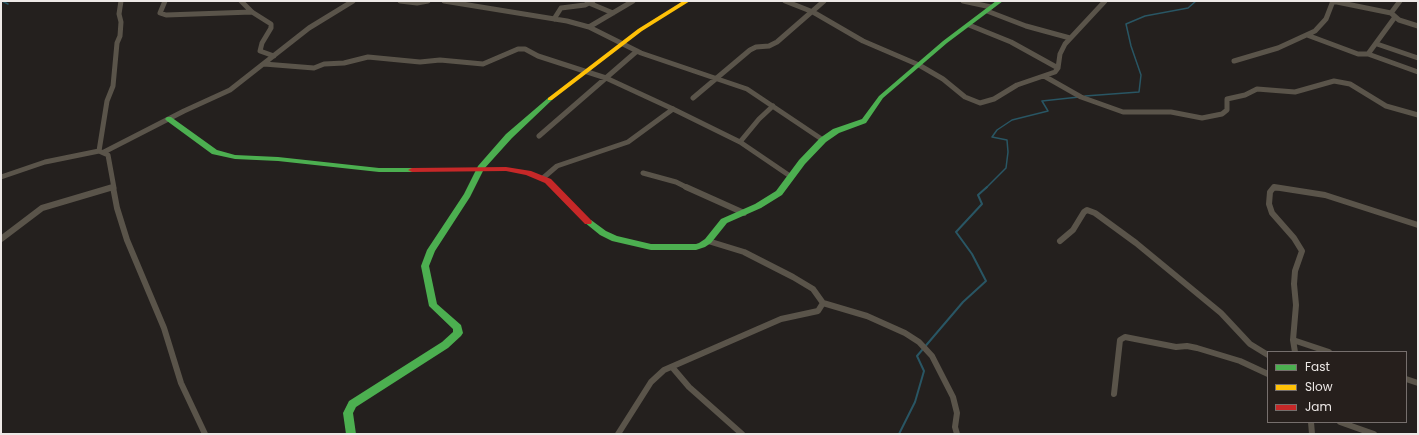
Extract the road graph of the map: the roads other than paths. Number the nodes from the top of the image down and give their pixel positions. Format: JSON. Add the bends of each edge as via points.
{"nodes":[{"id":1,"x":121,"y":1,"type":"edge"},
{"id":2,"x":165,"y":1,"type":"edge"},
{"id":3,"x":241,"y":1,"type":"edge"},
{"id":4,"x":354,"y":1,"type":"edge"},
{"id":5,"x":400,"y":1,"type":"edge"},
{"id":6,"x":428,"y":1,"type":"edge"},
{"id":7,"x":444,"y":1,"type":"edge"},
{"id":8,"x":633,"y":1,"type":"edge"},
{"id":9,"x":687,"y":1,"type":"edge"},
{"id":10,"x":785,"y":1,"type":"edge"},
{"id":11,"x":824,"y":1,"type":"edge"},
{"id":12,"x":963,"y":1,"type":"edge"},
{"id":13,"x":1000,"y":1,"type":"edge"},
{"id":14,"x":1105,"y":1,"type":"edge"},
{"id":15,"x":1333,"y":1,"type":"edge"},
{"id":16,"x":1400,"y":1,"type":"edge"},
{"id":17,"x":591,"y":2,"type":"edge"},
{"id":18,"x":1350,"y":3,"type":"edge"},
{"id":19,"x":989,"y":9,"type":"junction"},
{"id":20,"x":252,"y":12,"type":"junction"},
{"id":21,"x":813,"y":12,"type":"junction"},
{"id":22,"x":613,"y":13,"type":"junction"},
{"id":23,"x":1393,"y":15,"type":"junction"},
{"id":24,"x":554,"y":19,"type":"junction"},
{"id":25,"x":968,"y":25,"type":"junction"},
{"id":26,"x":1418,"y":26,"type":"edge"},
{"id":27,"x":589,"y":27,"type":"junction"},
{"id":28,"x":1307,"y":35,"type":"junction"},
{"id":29,"x":1070,"y":38,"type":"junction"},
{"id":30,"x":623,"y":44,"type":"junction"},
{"id":31,"x":1377,"y":44,"type":"junction"},
{"id":32,"x":637,"y":51,"type":"junction"},
{"id":33,"x":1368,"y":54,"type":"junction"},
{"id":34,"x":274,"y":56,"type":"junction"},
{"id":35,"x":1418,"y":58,"type":"edge"},
{"id":36,"x":1234,"y":61,"type":"dead end"},
{"id":37,"x":264,"y":64,"type":"junction"},
{"id":38,"x":919,"y":65,"type":"junction"},
{"id":39,"x":1058,"y":68,"type":"junction"},
{"id":40,"x":586,"y":70,"type":"junction"},
{"id":41,"x":1418,"y":72,"type":"edge"},
{"id":42,"x":1044,"y":76,"type":"junction"},
{"id":43,"x":716,"y":77,"type":"junction"},
{"id":44,"x":606,"y":78,"type":"junction"},
{"id":45,"x":693,"y":98,"type":"dead end"},
{"id":46,"x":773,"y":106,"type":"junction"},
{"id":47,"x":674,"y":109,"type":"junction"},
{"id":48,"x":1418,"y":115,"type":"edge"},
{"id":49,"x":170,"y":119,"type":"junction"},
{"id":50,"x":539,"y":136,"type":"dead end"},
{"id":51,"x":823,"y":140,"type":"junction"},
{"id":52,"x":740,"y":142,"type":"junction"},
{"id":53,"x":102,"y":152,"type":"junction"},
{"id":54,"x":481,"y":168,"type":"junction"},
{"id":55,"x":643,"y":173,"type":"dead end"},
{"id":56,"x":790,"y":176,"type":"junction"},
{"id":57,"x":1,"y":177,"type":"edge"},
{"id":58,"x":543,"y":178,"type":"junction"},
{"id":59,"x":112,"y":187,"type":"junction"},
{"id":60,"x":744,"y":213,"type":"junction"},
{"id":61,"x":1418,"y":225,"type":"edge"},
{"id":62,"x":1,"y":240,"type":"edge"},
{"id":63,"x":1060,"y":241,"type":"dead end"},
{"id":64,"x":708,"y":242,"type":"junction"},
{"id":65,"x":823,"y":303,"type":"junction"},
{"id":66,"x":1293,"y":340,"type":"junction"},
{"id":67,"x":1295,"y":351,"type":"edge"},
{"id":68,"x":1326,"y":351,"type":"edge"},
{"id":69,"x":1267,"y":354,"type":"edge"},
{"id":70,"x":672,"y":366,"type":"junction"},
{"id":71,"x":1267,"y":374,"type":"edge"},
{"id":72,"x":1407,"y":379,"type":"edge"},
{"id":73,"x":1418,"y":383,"type":"edge"},
{"id":74,"x":1114,"y":394,"type":"dead end"},
{"id":75,"x":1311,"y":423,"type":"edge"},
{"id":76,"x":1343,"y":423,"type":"edge"},
{"id":77,"x":205,"y":434,"type":"edge"},
{"id":78,"x":351,"y":434,"type":"edge"},
{"id":79,"x":618,"y":434,"type":"edge"},
{"id":80,"x":742,"y":434,"type":"edge"},
{"id":81,"x":957,"y":434,"type":"edge"},
{"id":82,"x":1312,"y":434,"type":"edge"},
{"id":83,"x":1374,"y":434,"type":"edge"}],
"edges":[{"from":1,"to":53,"type":"street","via":[[120,36],[117,43],[113,86],[107,101]]},
{"from":2,"to":20,"type":"street","via":[[160,12],[166,15]]},
{"from":3,"to":20,"type":"street"},
{"from":4,"to":34,"type":"street","via":[[316,22]]},
{"from":5,"to":6,"type":"street"},
{"from":7,"to":24,"type":"street"},
{"from":8,"to":22,"type":"street"},
{"from":9,"to":30,"type":"street","via":[[640,30]]},
{"from":10,"to":21,"type":"street"},
{"from":11,"to":21,"type":"street"},
{"from":12,"to":19,"type":"street"},
{"from":13,"to":19,"type":"street"},
{"from":14,"to":29,"type":"street"},
{"from":15,"to":18,"type":"street"},
{"from":15,"to":28,"type":"street","via":[[1322,24]]},
{"from":16,"to":23,"type":"street"},
{"from":17,"to":22,"type":"street"},
{"from":17,"to":24,"type":"street","via":[[561,8]]},
{"from":18,"to":23,"type":"street"},
{"from":19,"to":25,"type":"street"},
{"from":19,"to":29,"type":"street","via":[[1026,26]]},
{"from":20,"to":34,"type":"street","via":[[272,26],[260,51]]},
{"from":21,"to":38,"type":"street","via":[[863,41]]},
{"from":21,"to":43,"type":"street","via":[[773,45],[756,47]]},
{"from":22,"to":27,"type":"street"},
{"from":23,"to":26,"type":"street"},
{"from":23,"to":31,"type":"street"},
{"from":24,"to":27,"type":"street"},
{"from":25,"to":38,"type":"street"},
{"from":25,"to":39,"type":"street","via":[[1011,42]]},
{"from":27,"to":30,"type":"street"},
{"from":28,"to":33,"type":"street","via":[[1358,54]]},
{"from":28,"to":36,"type":"street","via":[[1278,48]]},
{"from":29,"to":39,"type":"street","via":[[1060,54]]},
{"from":30,"to":32,"type":"street"},
{"from":30,"to":40,"type":"street"},
{"from":31,"to":33,"type":"street"},
{"from":31,"to":35,"type":"street"},
{"from":32,"to":43,"type":"street"},
{"from":32,"to":44,"type":"street"},
{"from":33,"to":41,"type":"street"},
{"from":34,"to":37,"type":"street"},
{"from":37,"to":40,"type":"street","via":[[314,68],[371,57],[483,64],[518,49],[525,49],[538,56]]},
{"from":37,"to":49,"type":"street","via":[[230,90]]},
{"from":38,"to":42,"type":"street","via":[[943,79],[965,97],[980,103],[994,99],[1017,85]]},
{"from":38,"to":51,"type":"street","via":[[881,97],[864,121],[836,131]]},
{"from":39,"to":42,"type":"street"},
{"from":40,"to":44,"type":"street"},
{"from":40,"to":54,"type":"street","via":[[527,119]]},
{"from":42,"to":48,"type":"street","via":[[1081,97],[1123,112],[1171,112],[1202,118],[1222,114],[1227,110],[1226,99],[1245,96],[1257,89],[1295,92],[1334,81],[1350,84],[1386,106]]},
{"from":43,"to":45,"type":"street"},
{"from":43,"to":46,"type":"street","via":[[747,89]]},
{"from":44,"to":47,"type":"street"},
{"from":44,"to":50,"type":"street"},
{"from":46,"to":51,"type":"street"},
{"from":46,"to":52,"type":"street"},
{"from":47,"to":52,"type":"street"},
{"from":47,"to":58,"type":"street","via":[[628,142],[557,166]]},
{"from":49,"to":53,"type":"street"},
{"from":49,"to":54,"type":"street","via":[[215,152],[235,157],[379,170]]},
{"from":51,"to":56,"type":"street"},
{"from":52,"to":56,"type":"street"},
{"from":53,"to":57,"type":"street","via":[[45,162]]},
{"from":53,"to":59,"type":"street","via":[[110,158]]},
{"from":54,"to":58,"type":"street","via":[[506,169]]},
{"from":54,"to":78,"type":"street","via":[[431,250],[425,266],[433,306],[458,328],[458,333],[445,345],[352,404],[348,413]]},
{"from":55,"to":60,"type":"street","via":[[676,182]]},
{"from":56,"to":60,"type":"street","via":[[779,193]]},
{"from":58,"to":64,"type":"street","via":[[592,226],[616,238],[637,245],[660,248],[696,247]]},
{"from":59,"to":62,"type":"street","via":[[42,208]]},
{"from":59,"to":77,"type":"street","via":[[128,240],[164,328],[181,383]]},
{"from":60,"to":64,"type":"street","via":[[724,221],[716,228]]},
{"from":61,"to":66,"type":"street","via":[[1325,195],[1274,187],[1270,192],[1269,204],[1272,213],[1302,251],[1295,270]]},
{"from":63,"to":69,"type":"street","via":[[1065,234],[1073,230],[1084,212],[1087,210],[1095,213],[1136,243],[1220,313],[1250,344]]},
{"from":64,"to":65,"type":"street","via":[[744,252],[793,277],[813,289]]},
{"from":65,"to":70,"type":"street","via":[[818,311],[781,319]]},
{"from":65,"to":81,"type":"street","via":[[867,316],[919,342],[932,356],[952,397],[957,413]]},
{"from":66,"to":67,"type":"street"},
{"from":66,"to":68,"type":"street"},
{"from":70,"to":79,"type":"street","via":[[651,382]]},
{"from":70,"to":80,"type":"street","via":[[689,387]]},
{"from":71,"to":74,"type":"street","via":[[1240,361],[1197,348],[1176,347],[1125,337],[1120,340]]},
{"from":72,"to":73,"type":"street"},
{"from":75,"to":82,"type":"street"},
{"from":76,"to":83,"type":"street"}]}
